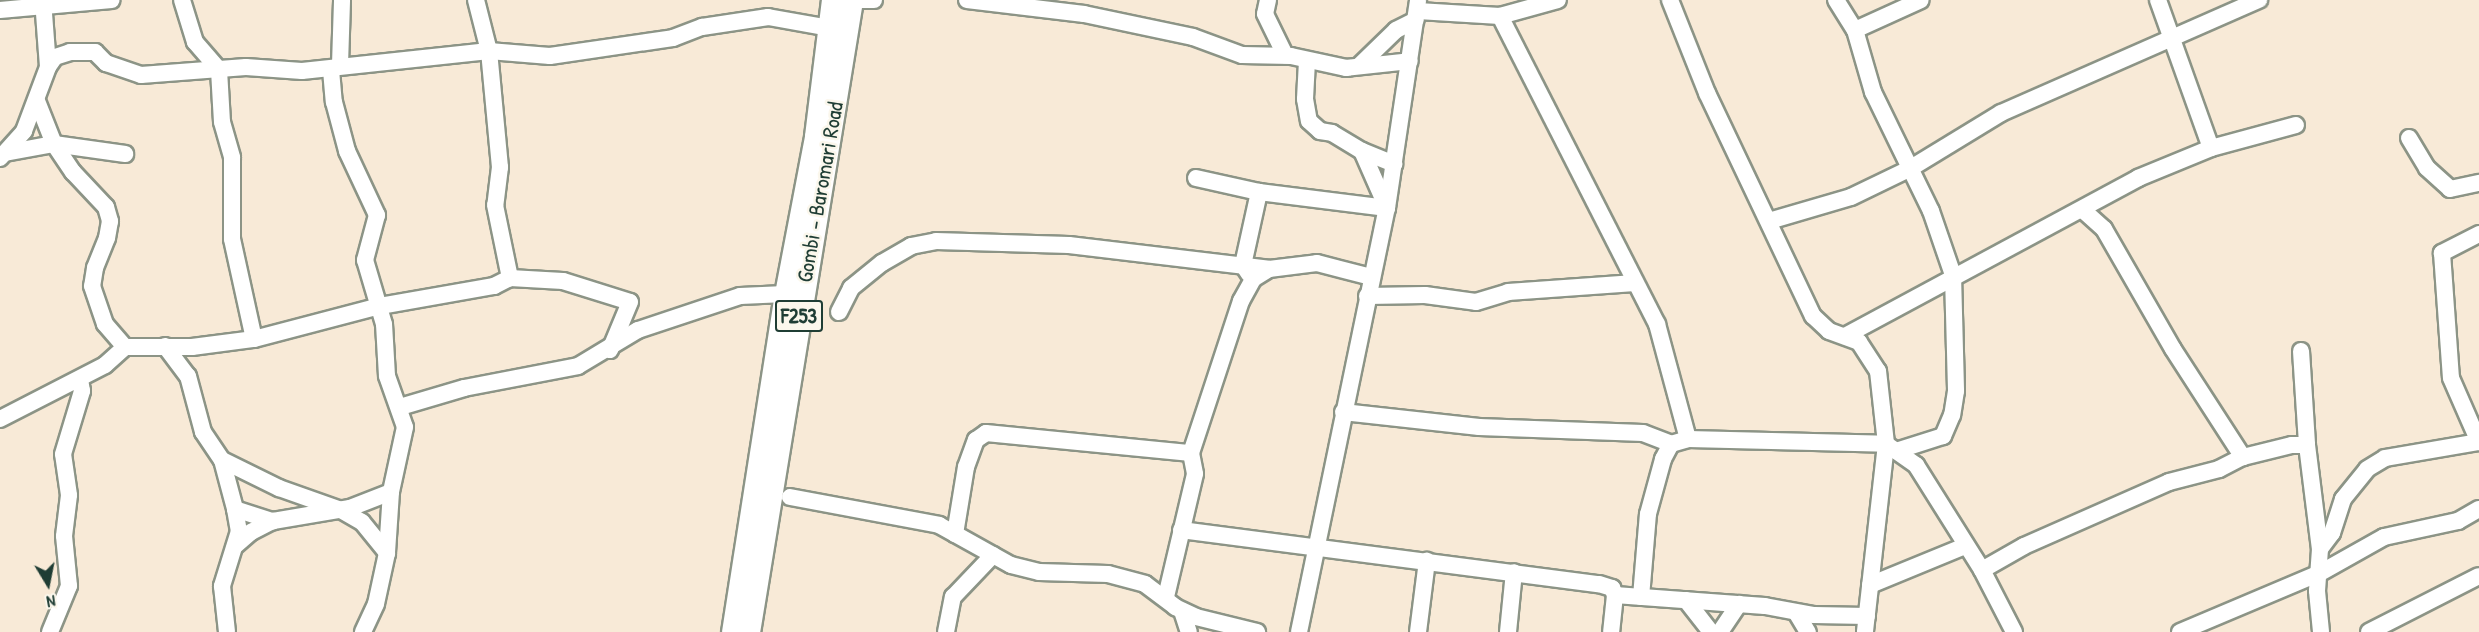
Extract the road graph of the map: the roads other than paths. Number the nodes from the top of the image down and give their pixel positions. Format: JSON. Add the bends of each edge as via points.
{"nodes":[{"id":1,"x":112,"y":0,"type":"edge"},
{"id":2,"x":182,"y":0,"type":"edge"},
{"id":3,"x":342,"y":0,"type":"edge"},
{"id":4,"x":476,"y":0,"type":"edge"},
{"id":5,"x":846,"y":0,"type":"edge"},
{"id":6,"x":874,"y":0,"type":"edge"},
{"id":7,"x":967,"y":0,"type":"edge"},
{"id":8,"x":1268,"y":0,"type":"edge"},
{"id":9,"x":1558,"y":0,"type":"edge"},
{"id":10,"x":1670,"y":0,"type":"edge"},
{"id":11,"x":1836,"y":0,"type":"edge"},
{"id":12,"x":1921,"y":0,"type":"edge"},
{"id":13,"x":2158,"y":0,"type":"edge"},
{"id":14,"x":2259,"y":0,"type":"edge"},
{"id":15,"x":43,"y":3,"type":"edge"},
{"id":16,"x":0,"y":10,"type":"edge"},
{"id":17,"x":1417,"y":10,"type":"edge"},
{"id":18,"x":1500,"y":16,"type":"junction"},
{"id":19,"x":828,"y":28,"type":"junction"},
{"id":20,"x":1855,"y":30,"type":"junction"},
{"id":21,"x":2172,"y":38,"type":"junction"},
{"id":22,"x":489,"y":51,"type":"junction"},
{"id":23,"x":1285,"y":55,"type":"junction"},
{"id":24,"x":1307,"y":61,"type":"junction"},
{"id":25,"x":1410,"y":61,"type":"junction"},
{"id":26,"x":1360,"y":66,"type":"junction"},
{"id":27,"x":48,"y":67,"type":"junction"},
{"id":28,"x":335,"y":68,"type":"junction"},
{"id":29,"x":219,"y":70,"type":"junction"},
{"id":30,"x":37,"y":101,"type":"junction"},
{"id":31,"x":2296,"y":125,"type":"dead end"},
{"id":32,"x":2409,"y":138,"type":"dead end"},
{"id":33,"x":54,"y":144,"type":"junction"},
{"id":34,"x":2211,"y":148,"type":"junction"},
{"id":35,"x":1362,"y":151,"type":"junction"},
{"id":36,"x":125,"y":154,"type":"dead end"},
{"id":37,"x":3,"y":156,"type":"edge"},
{"id":38,"x":1395,"y":164,"type":"junction"},
{"id":39,"x":1911,"y":168,"type":"junction"},
{"id":40,"x":1196,"y":177,"type":"dead end"},
{"id":41,"x":2479,"y":183,"type":"edge"},
{"id":42,"x":1259,"y":192,"type":"junction"},
{"id":43,"x":1387,"y":207,"type":"junction"},
{"id":44,"x":2084,"y":211,"type":"junction"},
{"id":45,"x":1769,"y":221,"type":"junction"},
{"id":46,"x":2479,"y":234,"type":"edge"},
{"id":47,"x":1243,"y":265,"type":"junction"},
{"id":48,"x":1269,"y":269,"type":"junction"},
{"id":49,"x":1953,"y":275,"type":"junction"},
{"id":50,"x":1371,"y":277,"type":"junction"},
{"id":51,"x":510,"y":278,"type":"junction"},
{"id":52,"x":1253,"y":279,"type":"junction"},
{"id":53,"x":1635,"y":283,"type":"junction"},
{"id":54,"x":785,"y":294,"type":"junction"},
{"id":55,"x":1367,"y":296,"type":"junction"},
{"id":56,"x":380,"y":306,"type":"junction"},
{"id":57,"x":839,"y":312,"type":"dead end"},
{"id":58,"x":1845,"y":336,"type":"junction"},
{"id":59,"x":254,"y":339,"type":"junction"},
{"id":60,"x":165,"y":346,"type":"junction"},
{"id":61,"x":204,"y":346,"type":"junction"},
{"id":62,"x":125,"y":347,"type":"junction"},
{"id":63,"x":610,"y":350,"type":"junction"},
{"id":64,"x":2301,"y":351,"type":"dead end"},
{"id":65,"x":188,"y":376,"type":"junction"},
{"id":66,"x":80,"y":380,"type":"junction"},
{"id":67,"x":400,"y":406,"type":"junction"},
{"id":68,"x":1343,"y":412,"type":"junction"},
{"id":69,"x":0,"y":418,"type":"edge"},
{"id":70,"x":1688,"y":439,"type":"junction"},
{"id":71,"x":2479,"y":442,"type":"edge"},
{"id":72,"x":1671,"y":444,"type":"junction"},
{"id":73,"x":2307,"y":445,"type":"junction"},
{"id":74,"x":1891,"y":448,"type":"junction"},
{"id":75,"x":1191,"y":453,"type":"junction"},
{"id":76,"x":2243,"y":457,"type":"junction"},
{"id":77,"x":222,"y":459,"type":"junction"},
{"id":78,"x":391,"y":492,"type":"junction"},
{"id":79,"x":790,"y":497,"type":"dead end"},
{"id":80,"x":235,"y":509,"type":"junction"},
{"id":81,"x":341,"y":510,"type":"junction"},
{"id":82,"x":2479,"y":510,"type":"edge"},
{"id":83,"x":273,"y":521,"type":"junction"},
{"id":84,"x":1181,"y":530,"type":"junction"},
{"id":85,"x":955,"y":534,"type":"junction"},
{"id":86,"x":235,"y":546,"type":"junction"},
{"id":87,"x":1965,"y":546,"type":"junction"},
{"id":88,"x":1315,"y":548,"type":"junction"},
{"id":89,"x":2320,"y":549,"type":"junction"},
{"id":90,"x":387,"y":553,"type":"junction"},
{"id":91,"x":993,"y":555,"type":"junction"},
{"id":92,"x":1427,"y":561,"type":"junction"},
{"id":93,"x":1982,"y":570,"type":"junction"},
{"id":94,"x":1514,"y":573,"type":"junction"},
{"id":95,"x":2320,"y":573,"type":"junction"},
{"id":96,"x":2479,"y":576,"type":"edge"},
{"id":97,"x":1870,"y":585,"type":"junction"},
{"id":98,"x":1616,"y":595,"type":"junction"},
{"id":99,"x":1166,"y":597,"type":"junction"},
{"id":100,"x":1641,"y":597,"type":"junction"},
{"id":101,"x":1686,"y":600,"type":"junction"},
{"id":102,"x":1739,"y":604,"type":"junction"},
{"id":103,"x":1182,"y":611,"type":"junction"},
{"id":104,"x":1797,"y":614,"type":"junction"},
{"id":105,"x":1866,"y":624,"type":"edge"},
{"id":106,"x":50,"y":632,"type":"edge"},
{"id":107,"x":227,"y":632,"type":"edge"},
{"id":108,"x":363,"y":632,"type":"edge"},
{"id":109,"x":732,"y":632,"type":"edge"},
{"id":110,"x":749,"y":632,"type":"edge"},
{"id":111,"x":946,"y":632,"type":"edge"},
{"id":112,"x":1189,"y":632,"type":"edge"},
{"id":113,"x":1257,"y":632,"type":"edge"},
{"id":114,"x":1299,"y":632,"type":"edge"},
{"id":115,"x":1418,"y":632,"type":"edge"},
{"id":116,"x":1508,"y":632,"type":"edge"},
{"id":117,"x":1611,"y":632,"type":"edge"},
{"id":118,"x":1711,"y":632,"type":"edge"},
{"id":119,"x":1720,"y":632,"type":"edge"},
{"id":120,"x":1808,"y":632,"type":"edge"},
{"id":121,"x":2014,"y":632,"type":"edge"},
{"id":122,"x":2180,"y":632,"type":"edge"},
{"id":123,"x":2321,"y":632,"type":"edge"},
{"id":124,"x":2368,"y":632,"type":"edge"}],
"edges":[{"from":1,"to":15,"type":"street"},
{"from":2,"to":29,"type":"street","via":[[195,42]]},
{"from":3,"to":28,"type":"street"},
{"from":4,"to":22,"type":"street"},
{"from":5,"to":6,"type":"street"},
{"from":5,"to":19,"type":"main road","name":"Gombi - Baromari Road","number":"F253"},
{"from":5,"to":110,"type":"main road","name":"Gombi - Baromari Road","number":"F253"},
{"from":7,"to":23,"type":"street","via":[[1084,14],[1193,37],[1242,55]]},
{"from":8,"to":23,"type":"street","via":[[1265,14]]},
{"from":9,"to":18,"type":"street"},
{"from":10,"to":45,"type":"street","via":[[1707,93]]},
{"from":11,"to":20,"type":"street"},
{"from":12,"to":20,"type":"street"},
{"from":13,"to":21,"type":"street"},
{"from":14,"to":21,"type":"street"},
{"from":15,"to":16,"type":"street"},
{"from":15,"to":27,"type":"street"},
{"from":17,"to":18,"type":"street"},
{"from":17,"to":25,"type":"street"},
{"from":17,"to":26,"type":"street"},
{"from":18,"to":53,"type":"street"},
{"from":19,"to":22,"type":"street","via":[[768,18],[702,27],[673,38],[549,56]]},
{"from":19,"to":54,"type":"main road","name":"Gombi - Baromari Road","number":"F253","via":[[815,136]]},
{"from":20,"to":39,"type":"street","via":[[1873,92]]},
{"from":21,"to":34,"type":"street"},
{"from":21,"to":39,"type":"street","via":[[2001,113]]},
{"from":22,"to":28,"type":"street"},
{"from":22,"to":51,"type":"street","via":[[500,167],[495,205]]},
{"from":23,"to":24,"type":"street"},
{"from":24,"to":26,"type":"street","via":[[1346,68]]},
{"from":24,"to":35,"type":"street","via":[[1305,99],[1309,121],[1320,131],[1332,133]]},
{"from":25,"to":26,"type":"street"},
{"from":25,"to":38,"type":"street"},
{"from":27,"to":29,"type":"street","via":[[56,57],[86,51],[95,52],[115,67],[141,75]]},
{"from":27,"to":30,"type":"street"},
{"from":28,"to":29,"type":"street"},
{"from":28,"to":56,"type":"street","via":[[334,102],[347,151],[377,215],[365,260]]},
{"from":29,"to":59,"type":"street","via":[[222,122],[232,158],[232,239]]},
{"from":30,"to":33,"type":"street"},
{"from":30,"to":37,"type":"street","via":[[24,131]]},
{"from":31,"to":34,"type":"street"},
{"from":32,"to":41,"type":"street","via":[[2427,168],[2450,189]]},
{"from":33,"to":36,"type":"street"},
{"from":33,"to":37,"type":"street"},
{"from":33,"to":62,"type":"street","via":[[73,172],[106,207],[110,221],[107,238],[94,268],[92,286],[105,324]]},
{"from":34,"to":44,"type":"street","via":[[2138,178]]},
{"from":35,"to":38,"type":"street"},
{"from":35,"to":43,"type":"street"},
{"from":38,"to":43,"type":"street"},
{"from":39,"to":45,"type":"street","via":[[1851,197]]},
{"from":39,"to":49,"type":"street"},
{"from":40,"to":42,"type":"street"},
{"from":42,"to":43,"type":"street"},
{"from":42,"to":47,"type":"street"},
{"from":43,"to":50,"type":"street"},
{"from":44,"to":49,"type":"street"},
{"from":44,"to":76,"type":"street","via":[[2104,229],[2173,349]]},
{"from":45,"to":58,"type":"street","via":[[1813,316],[1829,331]]},
{"from":46,"to":71,"type":"street","via":[[2442,253],[2451,378]]},
{"from":47,"to":48,"type":"street"},
{"from":47,"to":52,"type":"street"},
{"from":47,"to":57,"type":"street","via":[[1070,245],[936,241],[911,246],[882,263],[851,288]]},
{"from":48,"to":50,"type":"street","via":[[1317,263]]},
{"from":48,"to":52,"type":"street"},
{"from":49,"to":58,"type":"street"},
{"from":49,"to":74,"type":"street","via":[[1956,391],[1952,415],[1943,436]]},
{"from":50,"to":55,"type":"street"},
{"from":51,"to":56,"type":"street","via":[[494,286]]},
{"from":51,"to":63,"type":"street","via":[[563,280],[630,302]]},
{"from":52,"to":75,"type":"street","via":[[1232,325]]},
{"from":53,"to":55,"type":"street","via":[[1508,292],[1476,302],[1425,295]]},
{"from":53,"to":70,"type":"street","via":[[1657,324]]},
{"from":54,"to":63,"type":"street","via":[[740,296],[720,302],[638,330]]},
{"from":54,"to":109,"type":"main road","name":"Gombi - Baromari Road","number":"F253"},
{"from":55,"to":68,"type":"street"},
{"from":56,"to":59,"type":"street"},
{"from":56,"to":67,"type":"street","via":[[388,343],[387,376]]},
{"from":58,"to":74,"type":"street","via":[[1859,342],[1878,371]]},
{"from":59,"to":61,"type":"street"},
{"from":60,"to":61,"type":"street"},
{"from":60,"to":62,"type":"street"},
{"from":60,"to":65,"type":"street"},
{"from":61,"to":65,"type":"street"},
{"from":62,"to":66,"type":"street"},
{"from":63,"to":67,"type":"street","via":[[578,366],[464,388]]},
{"from":64,"to":73,"type":"street"},
{"from":65,"to":77,"type":"street","via":[[203,432]]},
{"from":66,"to":69,"type":"street"},
{"from":66,"to":106,"type":"street","via":[[82,390],[63,454],[69,495],[64,536],[69,586]]},
{"from":67,"to":78,"type":"street","via":[[405,428]]},
{"from":68,"to":72,"type":"street","via":[[1479,427],[1643,433]]},
{"from":68,"to":88,"type":"street"},
{"from":70,"to":72,"type":"street"},
{"from":70,"to":74,"type":"street"},
{"from":71,"to":89,"type":"street","via":[[2385,458],[2367,469],[2343,499],[2335,527]]},
{"from":72,"to":100,"type":"street","via":[[1648,514]]},
{"from":73,"to":76,"type":"street"},
{"from":73,"to":89,"type":"street"},
{"from":74,"to":87,"type":"street","via":[[1916,465]]},
{"from":74,"to":97,"type":"street"},
{"from":75,"to":84,"type":"street","via":[[1194,474]]},
{"from":75,"to":85,"type":"street","via":[[986,434],[976,440],[966,467]]},
{"from":76,"to":93,"type":"street","via":[[2132,498],[2024,546]]},
{"from":77,"to":80,"type":"street"},
{"from":77,"to":81,"type":"street","via":[[279,488]]},
{"from":78,"to":81,"type":"street"},
{"from":78,"to":90,"type":"street"},
{"from":79,"to":85,"type":"street","via":[[912,517]]},
{"from":80,"to":83,"type":"street"},
{"from":80,"to":86,"type":"street"},
{"from":81,"to":83,"type":"street"},
{"from":81,"to":90,"type":"street","via":[[362,522]]},
{"from":82,"to":95,"type":"street","via":[[2458,521],[2384,537]]},
{"from":83,"to":86,"type":"street"},
{"from":84,"to":88,"type":"street"},
{"from":84,"to":99,"type":"street"},
{"from":85,"to":91,"type":"street"},
{"from":86,"to":107,"type":"street","via":[[222,586]]},
{"from":87,"to":93,"type":"street"},
{"from":87,"to":97,"type":"street"},
{"from":88,"to":92,"type":"street"},
{"from":88,"to":114,"type":"street"},
{"from":89,"to":95,"type":"street"},
{"from":90,"to":108,"type":"street","via":[[376,604]]},
{"from":91,"to":99,"type":"street","via":[[1011,565],[1039,572],[1108,574],[1145,584]]},
{"from":91,"to":111,"type":"street","via":[[953,597]]},
{"from":92,"to":94,"type":"street"},
{"from":92,"to":115,"type":"street"},
{"from":93,"to":121,"type":"street"},
{"from":94,"to":98,"type":"street","via":[[1599,584],[1612,588]]},
{"from":94,"to":116,"type":"street"},
{"from":95,"to":122,"type":"street"},
{"from":95,"to":123,"type":"street"},
{"from":96,"to":124,"type":"street"},
{"from":97,"to":105,"type":"street"},
{"from":98,"to":100,"type":"street"},
{"from":98,"to":117,"type":"street"},
{"from":99,"to":103,"type":"street"},
{"from":100,"to":101,"type":"street"},
{"from":101,"to":102,"type":"street"},
{"from":101,"to":118,"type":"street"},
{"from":102,"to":104,"type":"street"},
{"from":102,"to":119,"type":"street"},
{"from":103,"to":112,"type":"street"},
{"from":103,"to":113,"type":"street"},
{"from":104,"to":105,"type":"street"},
{"from":104,"to":120,"type":"street"}]}
